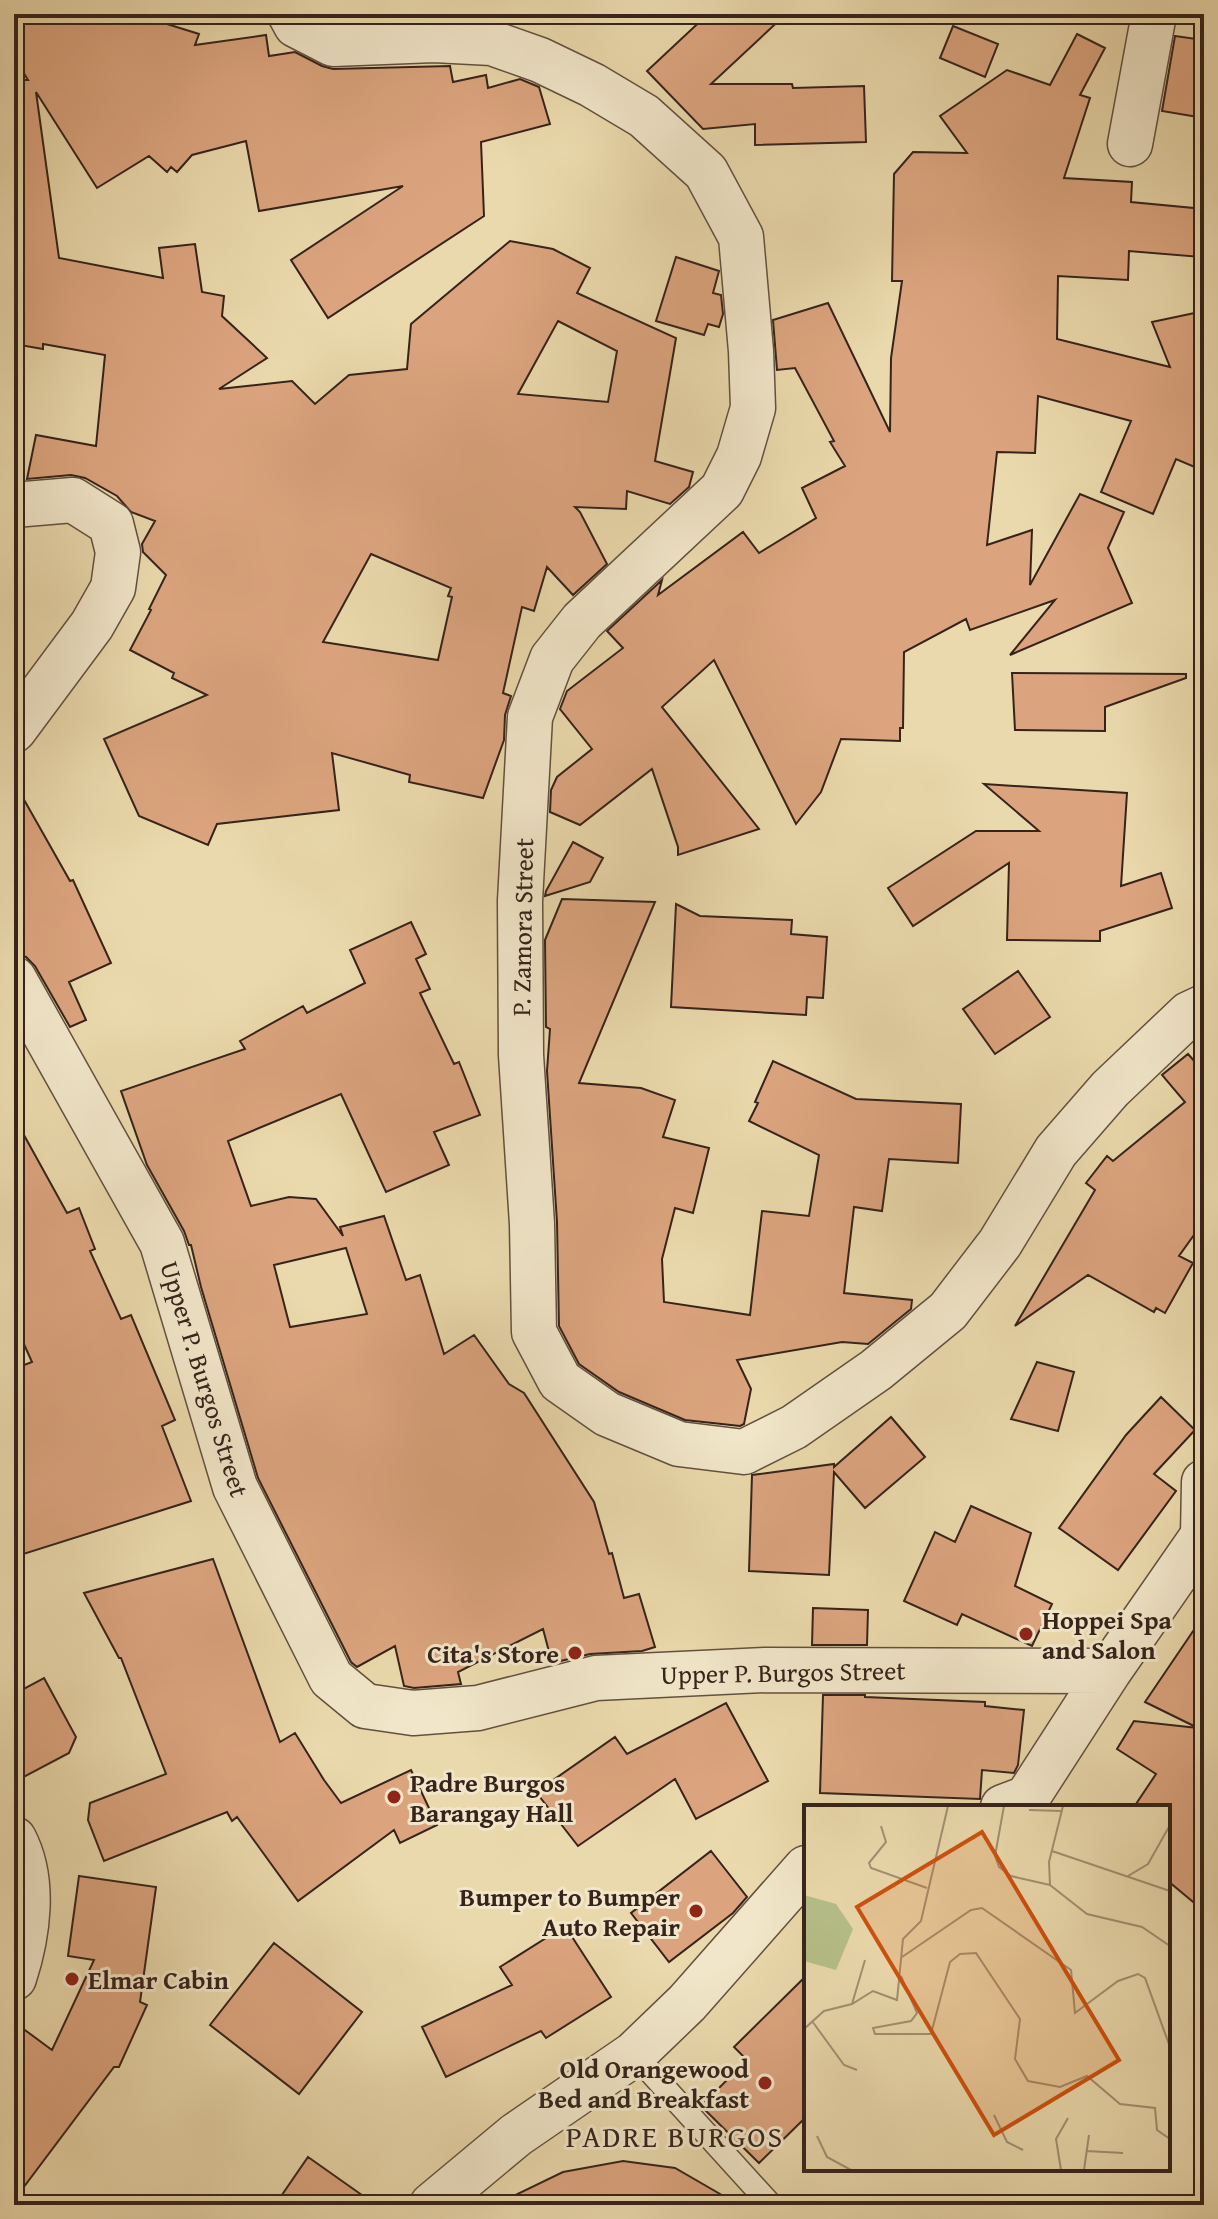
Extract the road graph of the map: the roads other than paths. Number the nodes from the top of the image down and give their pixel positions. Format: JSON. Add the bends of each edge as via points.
{"nodes":[{"id":1,"x":290,"y":14,"type":"edge"},
{"id":2,"x":1154,"y":14,"type":"edge"},
{"id":3,"x":1130,"y":144,"type":"dead end"},
{"id":4,"x":14,"y":505,"type":"edge"},
{"id":5,"x":14,"y":730,"type":"edge"},
{"id":6,"x":14,"y":979,"type":"edge"},
{"id":7,"x":1204,"y":1007,"type":"edge"},
{"id":8,"x":1204,"y":1482,"type":"edge"},
{"id":9,"x":1203,"y":1535,"type":"edge"},
{"id":10,"x":1109,"y":1671,"type":"junction"},
{"id":11,"x":1008,"y":1805,"type":"edge"},
{"id":12,"x":14,"y":1839,"type":"edge"},
{"id":13,"x":804,"y":1870,"type":"edge"},
{"id":14,"x":14,"y":1978,"type":"edge"},
{"id":15,"x":634,"y":2054,"type":"junction"},
{"id":16,"x":432,"y":2205,"type":"edge"},
{"id":17,"x":771,"y":2205,"type":"edge"}],
"edges":[{"from":1,"to":7,"type":"street","name":"P. Zamora Street","via":[[296,25],[333,44],[492,43],[592,85],[644,116],[706,172],[741,237],[753,408],[739,456],[722,490],[582,621],[552,659],[530,717],[520,901],[521,1055],[534,1332],[560,1381],[607,1414],[679,1444],[744,1452],[794,1427],[948,1311],[1000,1243],[1056,1151],[1110,1089],[1189,1014]]},
{"from":2,"to":3,"type":"street"},
{"from":4,"to":5,"type":"street","via":[[73,500],[111,524],[118,552],[113,588],[92,625]]},
{"from":6,"to":10,"type":"street","name":"Upper P. Burgos Street","via":[[162,1243],[235,1487],[331,1678],[365,1706],[413,1713],[478,1708],[596,1678],[765,1670]]},
{"from":8,"to":9,"type":"street"},
{"from":9,"to":10,"type":"street"},
{"from":10,"to":11,"type":"street","via":[[1027,1798]]},
{"from":12,"to":14,"type":"street","via":[[22,1854],[28,1899],[24,1950]]},
{"from":13,"to":15,"type":"street","via":[[687,2003]]},
{"from":15,"to":16,"type":"street","via":[[516,2135]]},
{"from":15,"to":17,"type":"lane"}]}
